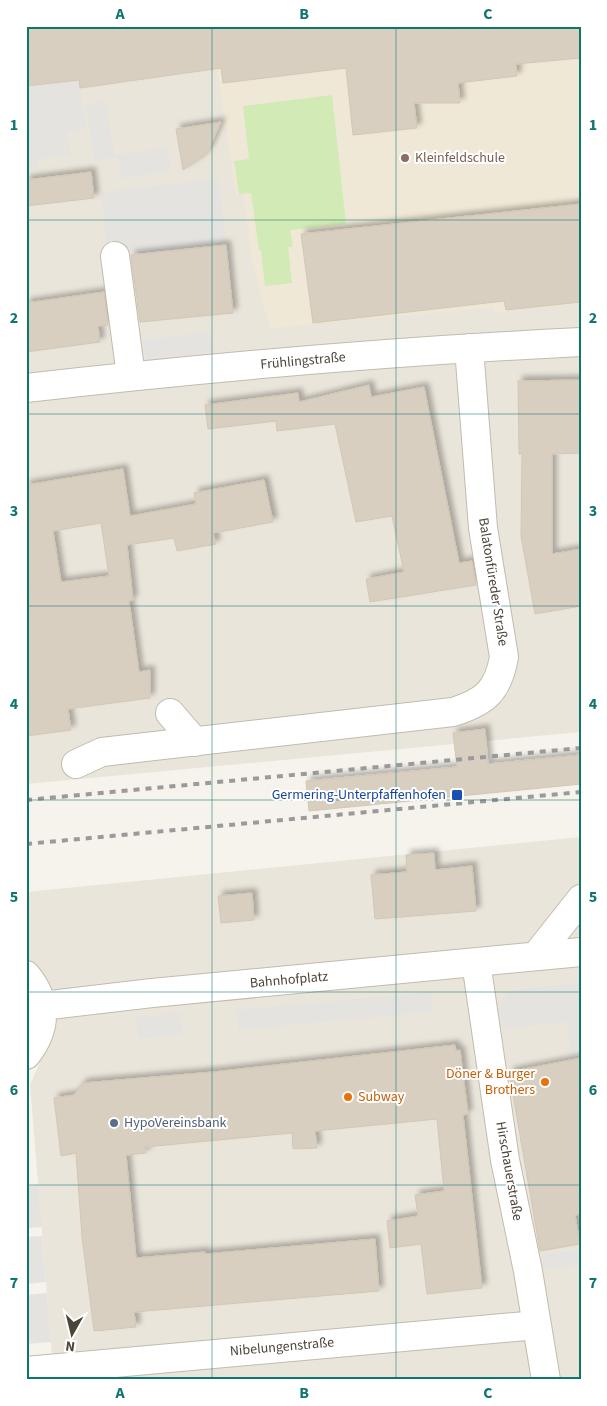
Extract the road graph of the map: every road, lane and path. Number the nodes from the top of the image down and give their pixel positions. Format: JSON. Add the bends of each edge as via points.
{"nodes":[{"id":1,"x":115,"y":256,"type":"dead end"},
{"id":2,"x":581,"y":342,"type":"edge"},
{"id":3,"x":469,"y":348,"type":"junction"},
{"id":4,"x":131,"y":376,"type":"junction"},
{"id":5,"x":26,"y":388,"type":"edge"},
{"id":6,"x":170,"y":713,"type":"dead end"},
{"id":7,"x":196,"y":742,"type":"junction"},
{"id":8,"x":76,"y":764,"type":"dead end"},
{"id":9,"x":581,"y":898,"type":"edge"},
{"id":10,"x":581,"y":952,"type":"edge"},
{"id":11,"x":536,"y":956,"type":"junction"},
{"id":12,"x":476,"y":962,"type":"junction"},
{"id":13,"x":26,"y":975,"type":"edge"},
{"id":14,"x":42,"y":1006,"type":"junction"},
{"id":15,"x":26,"y":1055,"type":"edge"},
{"id":16,"x":538,"y":1325,"type":"junction"},
{"id":17,"x":26,"y":1371,"type":"edge"},
{"id":18,"x":546,"y":1380,"type":"edge"}],
"edges":[{"from":1,"to":4,"type":"street"},
{"from":2,"to":3,"type":"street","name":"Frühlingstraße"},
{"from":3,"to":4,"type":"street","name":"Frühlingstraße"},
{"from":3,"to":7,"type":"street","name":"Balatonfüreder Straße","via":[[483,528],[504,657],[501,674],[489,693],[474,705],[453,712]]},
{"from":4,"to":5,"type":"street","name":"Frühlingstraße"},
{"from":6,"to":7,"type":"street"},
{"from":7,"to":8,"type":"street","name":"Balatonfüreder Straße","via":[[102,752]]},
{"from":9,"to":11,"type":"street"},
{"from":10,"to":11,"type":"street","name":"Bahnhofplatz"},
{"from":11,"to":12,"type":"street","name":"Bahnhofplatz"},
{"from":12,"to":14,"type":"street","name":"Bahnhofplatz","via":[[152,992]]},
{"from":12,"to":16,"type":"street","name":"Hirschauerstraße","via":[[495,1030],[505,1160],[536,1270]]},
{"from":13,"to":14,"type":"street","via":[[37,990]]},
{"from":14,"to":15,"type":"street","via":[[42,1026],[35,1044]]},
{"from":16,"to":17,"type":"street","name":"Nibelungenstraße"},
{"from":16,"to":18,"type":"street","name":"Hirschauerstraße"}]}
